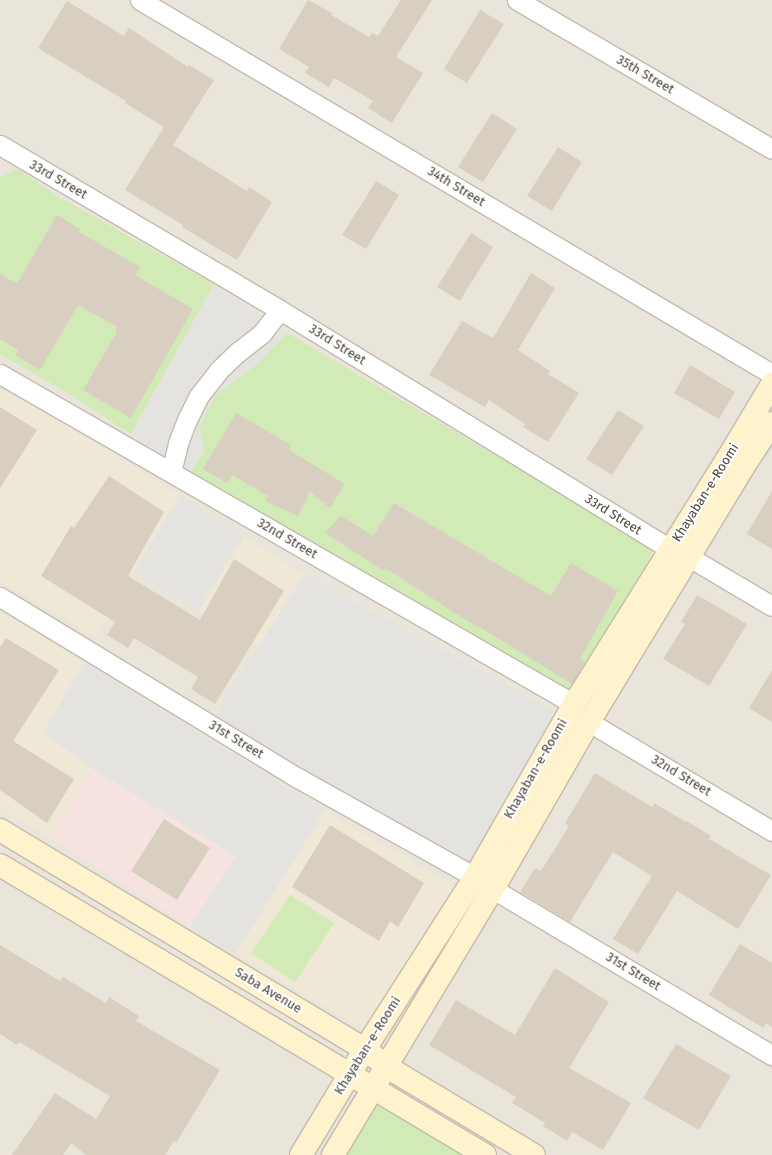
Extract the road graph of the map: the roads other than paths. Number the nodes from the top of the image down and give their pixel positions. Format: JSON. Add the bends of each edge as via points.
{"nodes":[{"id":1,"x":140,"y":0,"type":"edge"},
{"id":2,"x":517,"y":0,"type":"edge"},
{"id":3,"x":0,"y":145,"type":"edge"},
{"id":4,"x":772,"y":149,"type":"edge"},
{"id":5,"x":280,"y":310,"type":"junction"},
{"id":6,"x":0,"y":374,"type":"edge"},
{"id":7,"x":772,"y":374,"type":"edge"},
{"id":8,"x":772,"y":384,"type":"edge"},
{"id":9,"x":772,"y":423,"type":"edge"},
{"id":10,"x":734,"y":465,"type":"junction"},
{"id":11,"x":171,"y":472,"type":"junction"},
{"id":12,"x":680,"y":554,"type":"junction"},
{"id":13,"x":0,"y":597,"type":"edge"},
{"id":14,"x":772,"y":606,"type":"edge"},
{"id":15,"x":574,"y":704,"type":"junction"},
{"id":16,"x":589,"y":722,"type":"junction"},
{"id":17,"x":0,"y":830,"type":"edge"},
{"id":18,"x":772,"y":831,"type":"edge"},
{"id":19,"x":0,"y":864,"type":"edge"},
{"id":20,"x":475,"y":877,"type":"junction"},
{"id":21,"x":493,"y":889,"type":"junction"},
{"id":22,"x":365,"y":1049,"type":"junction"},
{"id":23,"x":772,"y":1055,"type":"edge"},
{"id":24,"x":388,"y":1067,"type":"junction"},
{"id":25,"x":350,"y":1074,"type":"junction"},
{"id":26,"x":374,"y":1088,"type":"junction"},
{"id":27,"x":301,"y":1155,"type":"edge"},
{"id":28,"x":333,"y":1155,"type":"edge"},
{"id":29,"x":485,"y":1155,"type":"edge"},
{"id":30,"x":534,"y":1155,"type":"edge"}],
"edges":[{"from":1,"to":7,"type":"street","name":"34th Street"},
{"from":2,"to":4,"type":"street","name":"35th Street"},
{"from":3,"to":5,"type":"street","name":"33rd Street"},
{"from":5,"to":11,"type":"street","via":[[262,332],[218,372],[198,397],[178,443]]},
{"from":5,"to":12,"type":"street","name":"33rd Street"},
{"from":6,"to":11,"type":"street","name":"32nd Street"},
{"from":8,"to":10,"type":"street","name":"Khayaban-e-Roomi"},
{"from":9,"to":10,"type":"street","name":"Khayaban-e-Roomi"},
{"from":10,"to":12,"type":"street","name":"Khayaban-e-Roomi"},
{"from":11,"to":15,"type":"street","name":"32nd Street"},
{"from":12,"to":14,"type":"street","name":"33rd Street"},
{"from":12,"to":15,"type":"street","name":"Khayaban-e-Roomi"},
{"from":12,"to":16,"type":"street","name":"Khayaban-e-Roomi"},
{"from":13,"to":20,"type":"street","name":"31st Street","via":[[298,778]]},
{"from":15,"to":20,"type":"street","name":"Khayaban-e-Roomi"},
{"from":16,"to":18,"type":"street","name":"32nd Street"},
{"from":16,"to":21,"type":"street","name":"Khayaban-e-Roomi"},
{"from":17,"to":22,"type":"street","name":"Saba Avenue"},
{"from":19,"to":25,"type":"street"},
{"from":20,"to":22,"type":"street","name":"Khayaban-e-Roomi"},
{"from":21,"to":23,"type":"street","name":"31st Street"},
{"from":21,"to":24,"type":"street","name":"Khayaban-e-Roomi"},
{"from":22,"to":24,"type":"street","name":"Saba Avenue"},
{"from":22,"to":25,"type":"street","name":"Khayaban-e-Roomi"},
{"from":24,"to":26,"type":"street","name":"Khayaban-e-Roomi"},
{"from":24,"to":30,"type":"street","name":"Saba Avenue"},
{"from":25,"to":26,"type":"street"},
{"from":25,"to":27,"type":"street","name":"Khayaban-e-Roomi"},
{"from":26,"to":28,"type":"street","name":"Khayaban-e-Roomi"},
{"from":26,"to":29,"type":"street"}]}
